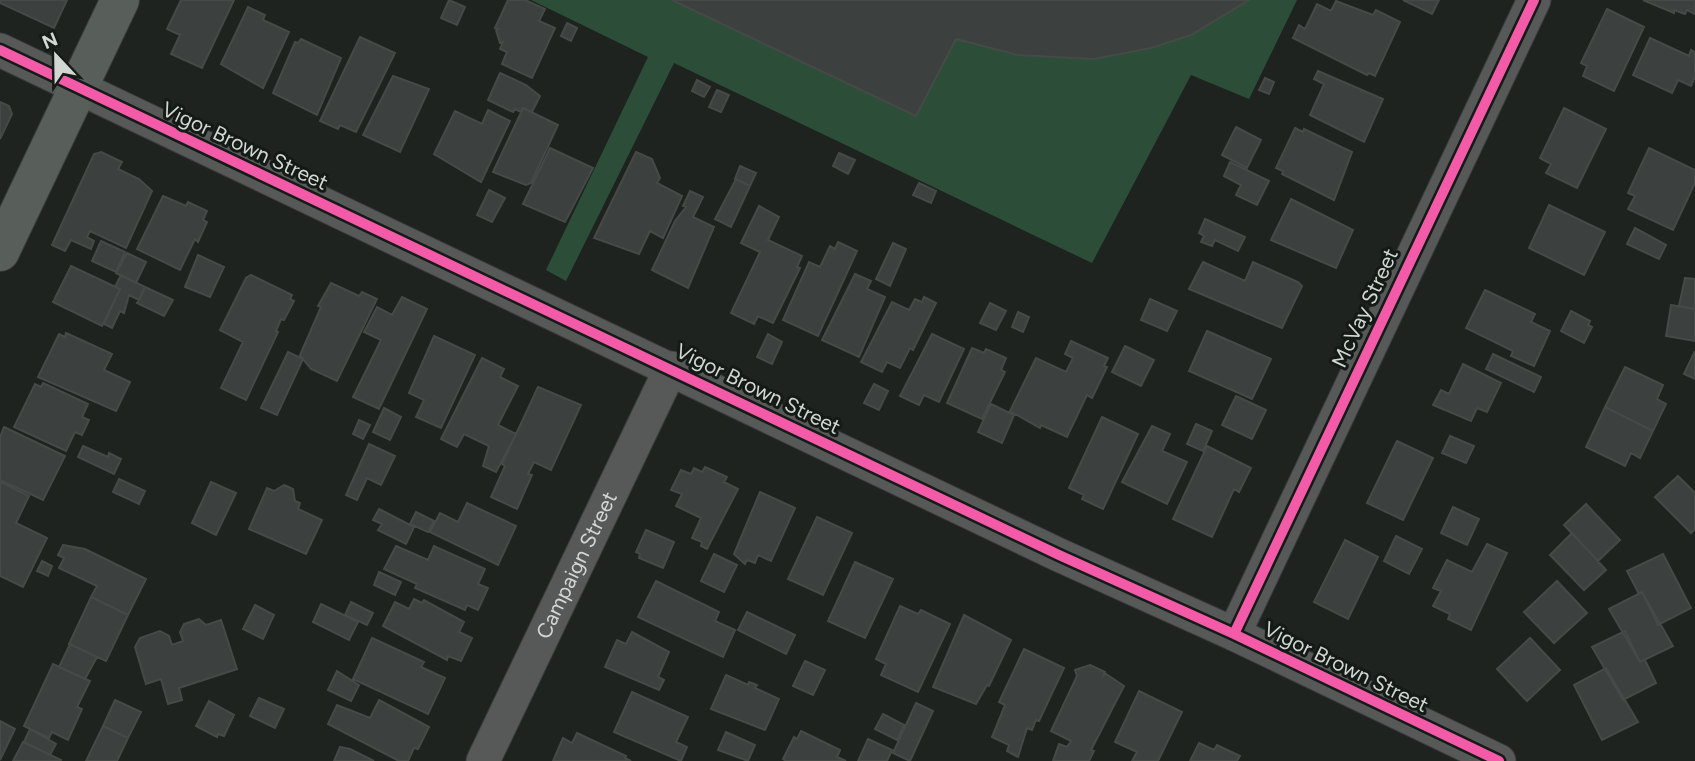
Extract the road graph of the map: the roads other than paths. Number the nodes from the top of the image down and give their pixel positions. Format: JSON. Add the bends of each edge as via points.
{"nodes":[{"id":1,"x":120,"y":0,"type":"edge"},
{"id":2,"x":1534,"y":0,"type":"edge"},
{"id":3,"x":0,"y":50,"type":"edge"},
{"id":4,"x":78,"y":88,"type":"junction"},
{"id":5,"x":0,"y":252,"type":"edge"},
{"id":6,"x":671,"y":368,"type":"junction"},
{"id":7,"x":1234,"y":634,"type":"junction"},
{"id":8,"x":483,"y":761,"type":"edge"},
{"id":9,"x":1499,"y":761,"type":"edge"}],
"edges":[{"from":1,"to":4,"type":"main road"},
{"from":2,"to":7,"type":"street","name":"McVay Street"},
{"from":3,"to":4,"type":"street","name":"Vigor Brown Street"},
{"from":4,"to":5,"type":"main road"},
{"from":4,"to":6,"type":"street","name":"Vigor Brown Street"},
{"from":6,"to":7,"type":"street","name":"Vigor Brown Street"},
{"from":6,"to":8,"type":"street","name":"Campaign Street"},
{"from":7,"to":9,"type":"street","name":"Vigor Brown Street"}]}
